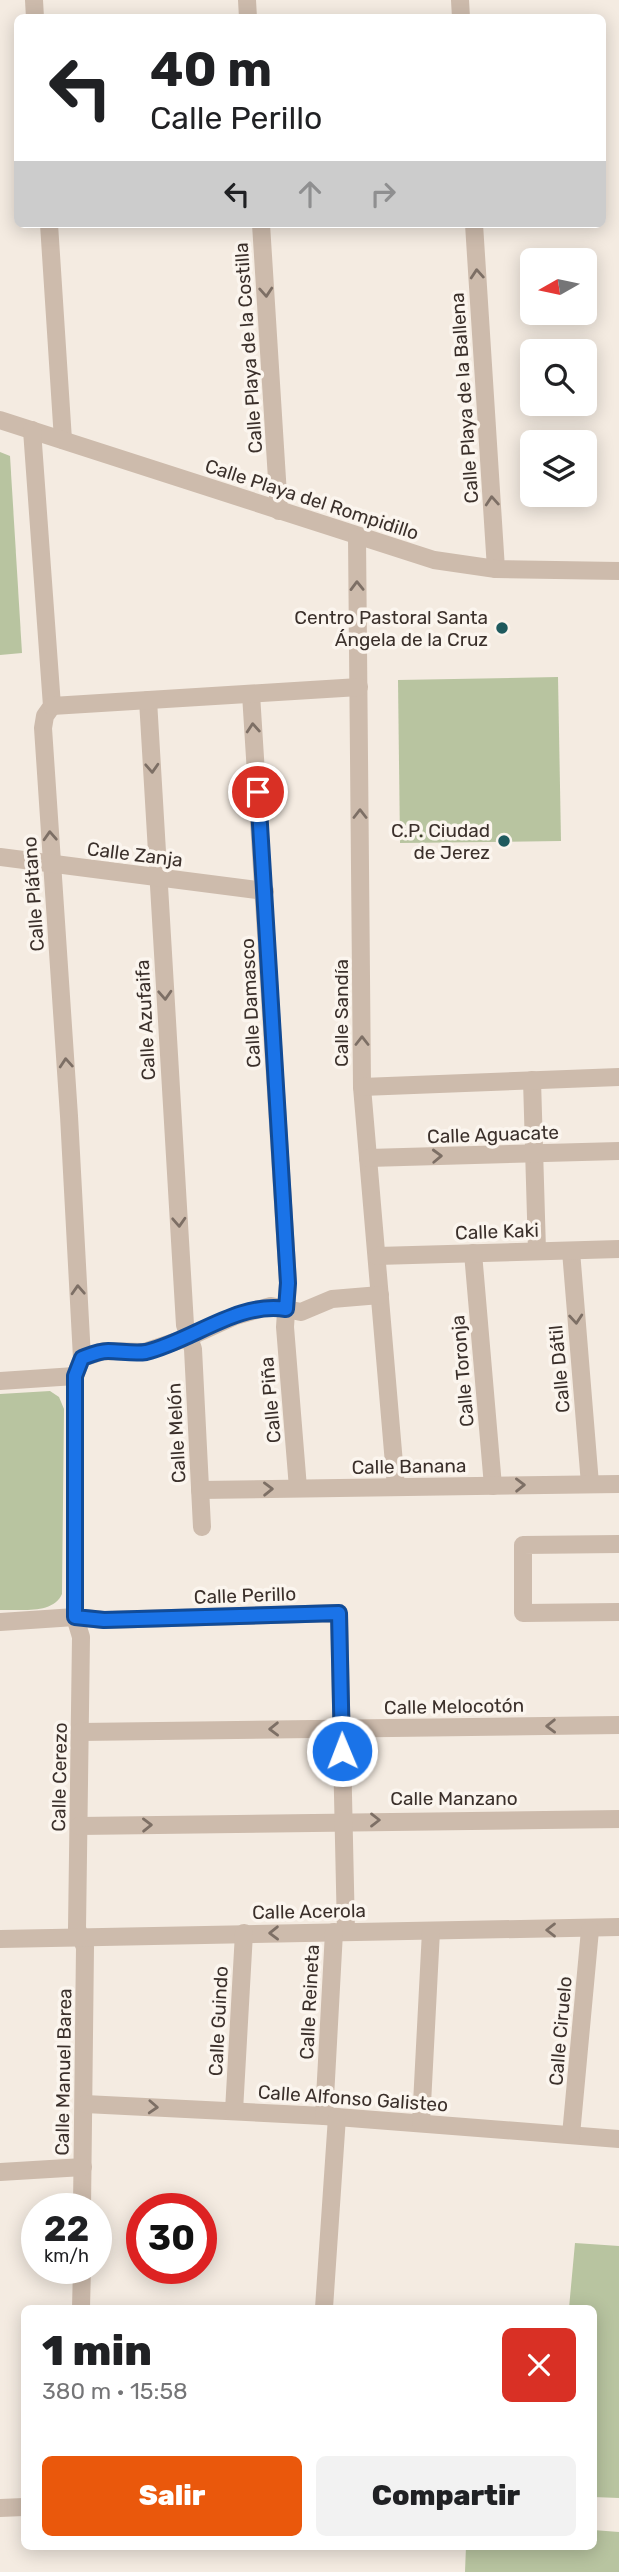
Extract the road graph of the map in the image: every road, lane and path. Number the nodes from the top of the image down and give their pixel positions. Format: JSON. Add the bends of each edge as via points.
{"nodes":[{"id":1,"x":49,"y":228,"type":"edge"},
{"id":2,"x":261,"y":228,"type":"edge"},
{"id":3,"x":474,"y":228,"type":"edge"},
{"id":4,"x":0,"y":420,"type":"edge"},
{"id":5,"x":32,"y":430,"type":"junction"},
{"id":6,"x":63,"y":440,"type":"junction"},
{"id":7,"x":279,"y":511,"type":"junction"},
{"id":8,"x":357,"y":537,"type":"junction"},
{"id":9,"x":496,"y":569,"type":"junction"},
{"id":10,"x":619,"y":571,"type":"edge"},
{"id":11,"x":359,"y":687,"type":"junction"},
{"id":12,"x":251,"y":694,"type":"junction"},
{"id":13,"x":148,"y":700,"type":"junction"},
{"id":14,"x":52,"y":706,"type":"junction"},
{"id":15,"x":0,"y":857,"type":"edge"},
{"id":16,"x":51,"y":864,"type":"junction"},
{"id":17,"x":158,"y":879,"type":"junction"},
{"id":18,"x":265,"y":891,"type":"junction"},
{"id":19,"x":619,"y":1077,"type":"edge"},
{"id":20,"x":532,"y":1080,"type":"junction"},
{"id":21,"x":362,"y":1087,"type":"junction"},
{"id":22,"x":619,"y":1151,"type":"edge"},
{"id":23,"x":534,"y":1153,"type":"junction"},
{"id":24,"x":368,"y":1158,"type":"junction"},
{"id":25,"x":619,"y":1249,"type":"edge"},
{"id":26,"x":537,"y":1251,"type":"junction"},
{"id":27,"x":571,"y":1251,"type":"junction"},
{"id":28,"x":473,"y":1252,"type":"junction"},
{"id":29,"x":377,"y":1256,"type":"junction"},
{"id":30,"x":380,"y":1295,"type":"junction"},
{"id":31,"x":286,"y":1309,"type":"junction"},
{"id":32,"x":189,"y":1338,"type":"junction"},
{"id":33,"x":82,"y":1358,"type":"junction"},
{"id":34,"x":75,"y":1376,"type":"junction"},
{"id":35,"x":0,"y":1381,"type":"edge"},
{"id":36,"x":590,"y":1484,"type":"junction"},
{"id":37,"x":619,"y":1484,"type":"edge"},
{"id":38,"x":493,"y":1486,"type":"junction"},
{"id":39,"x":396,"y":1487,"type":"junction"},
{"id":40,"x":298,"y":1488,"type":"junction"},
{"id":41,"x":200,"y":1490,"type":"junction"},
{"id":42,"x":202,"y":1527,"type":"dead end"},
{"id":43,"x":619,"y":1544,"type":"edge"},
{"id":44,"x":619,"y":1612,"type":"edge"},
{"id":45,"x":75,"y":1617,"type":"junction"},
{"id":46,"x":0,"y":1622,"type":"edge"},
{"id":47,"x":619,"y":1725,"type":"edge"},
{"id":48,"x":342,"y":1728,"type":"junction"},
{"id":49,"x":80,"y":1732,"type":"junction"},
{"id":50,"x":619,"y":1819,"type":"edge"},
{"id":51,"x":342,"y":1820,"type":"junction"},
{"id":52,"x":79,"y":1826,"type":"junction"},
{"id":53,"x":619,"y":1927,"type":"edge"},
{"id":54,"x":590,"y":1930,"type":"junction"},
{"id":55,"x":431,"y":1931,"type":"junction"},
{"id":56,"x":340,"y":1932,"type":"junction"},
{"id":57,"x":244,"y":1933,"type":"junction"},
{"id":58,"x":81,"y":1938,"type":"junction"},
{"id":59,"x":0,"y":1940,"type":"edge"},
{"id":60,"x":85,"y":2104,"type":"junction"},
{"id":61,"x":234,"y":2111,"type":"junction"},
{"id":62,"x":330,"y":2116,"type":"junction"},
{"id":63,"x":421,"y":2123,"type":"junction"},
{"id":64,"x":571,"y":2135,"type":"junction"},
{"id":65,"x":619,"y":2140,"type":"edge"},
{"id":66,"x":83,"y":2167,"type":"junction"},
{"id":67,"x":0,"y":2172,"type":"edge"},
{"id":68,"x":82,"y":2193,"type":"edge"},
{"id":69,"x":82,"y":2284,"type":"edge"},
{"id":70,"x":81,"y":2305,"type":"edge"},
{"id":71,"x":324,"y":2305,"type":"edge"},
{"id":72,"x":21,"y":2507,"type":"edge"},
{"id":73,"x":0,"y":2508,"type":"edge"}],
"edges":[{"from":1,"to":6,"type":"street"},
{"from":2,"to":7,"type":"street","name":"Calle Playa de la Costilla","one_way":true},
{"from":9,"to":3,"type":"street","name":"Calle Playa de la Ballena","one_way":true},
{"from":4,"to":5,"type":"street","name":"Calle Playa del Rompidillo"},
{"from":5,"to":6,"type":"street","name":"Calle Playa del Rompidillo"},
{"from":5,"to":14,"type":"street","name":"Calle Plátano"},
{"from":6,"to":7,"type":"street","name":"Calle Playa del Rompidillo"},
{"from":7,"to":8,"type":"street","name":"Calle Playa del Rompidillo"},
{"from":8,"to":9,"type":"street","name":"Calle Playa del Rompidillo","via":[[434,560]]},
{"from":11,"to":8,"type":"street","name":"Calle Sandía","one_way":true},
{"from":9,"to":10,"type":"street","name":"Calle Playa del Rompidillo"},
{"from":11,"to":12,"type":"street"},
{"from":21,"to":11,"type":"street","name":"Calle Sandía","one_way":true},
{"from":12,"to":13,"type":"street"},
{"from":18,"to":12,"type":"street","name":"Calle Damasco","one_way":true},
{"from":13,"to":14,"type":"street"},
{"from":13,"to":17,"type":"street","name":"Calle Azufaifa","one_way":true},
{"from":16,"to":14,"type":"street","name":"Calle Plátano","one_way":true,"via":[[43,728]]},
{"from":15,"to":16,"type":"street","name":"Calle Zanja"},
{"from":16,"to":17,"type":"street","name":"Calle Zanja"},
{"from":33,"to":16,"type":"street","name":"Calle Plátano","one_way":true},
{"from":17,"to":18,"type":"street","name":"Calle Zanja"},
{"from":17,"to":32,"type":"street","name":"Calle Azufaifa","one_way":true},
{"from":18,"to":31,"type":"street","name":"Calle Damasco"},
{"from":19,"to":20,"type":"street"},
{"from":20,"to":21,"type":"street"},
{"from":20,"to":23,"type":"street"},
{"from":21,"to":24,"type":"street","name":"Calle Sandía"},
{"from":22,"to":23,"type":"street","name":"Calle Aguacate"},
{"from":24,"to":23,"type":"street","name":"Calle Aguacate","one_way":true},
{"from":23,"to":26,"type":"street"},
{"from":24,"to":29,"type":"street","name":"Calle Sandía"},
{"from":25,"to":27,"type":"street","name":"Calle Kaki"},
{"from":26,"to":27,"type":"street","name":"Calle Kaki"},
{"from":26,"to":28,"type":"street","name":"Calle Kaki"},
{"from":27,"to":36,"type":"street","name":"Calle Dátil","one_way":true},
{"from":28,"to":29,"type":"street","name":"Calle Kaki"},
{"from":28,"to":38,"type":"street","name":"Calle Toronja"},
{"from":29,"to":30,"type":"street","name":"Calle Sandía"},
{"from":30,"to":31,"type":"street","via":[[332,1299],[301,1311]]},
{"from":30,"to":39,"type":"street","name":"Calle Sandía"},
{"from":31,"to":32,"type":"street","via":[[271,1307],[235,1316]]},
{"from":31,"to":40,"type":"street","name":"Calle Piña"},
{"from":32,"to":33,"type":"street","via":[[144,1352],[104,1351]]},
{"from":32,"to":41,"type":"street","name":"Calle Melón"},
{"from":33,"to":34,"type":"street"},
{"from":34,"to":35,"type":"street"},
{"from":34,"to":45,"type":"street"},
{"from":36,"to":37,"type":"street","name":"Calle Banana"},
{"from":38,"to":36,"type":"street","name":"Calle Banana","one_way":true},
{"from":38,"to":39,"type":"street","name":"Calle Banana"},
{"from":39,"to":40,"type":"street","name":"Calle Banana"},
{"from":41,"to":40,"type":"street","name":"Calle Banana","one_way":true},
{"from":41,"to":42,"type":"street","name":"Calle Melón"},
{"from":43,"to":44,"type":"street","via":[[523,1545],[523,1613]]},
{"from":45,"to":46,"type":"street"},
{"from":45,"to":48,"type":"street","name":"Calle Perillo","via":[[339,1613]]},
{"from":45,"to":49,"type":"street","name":"Calle Cerezo","via":[[81,1637]]},
{"from":47,"to":48,"type":"street","name":"Calle Melocotón","one_way":true},
{"from":48,"to":49,"type":"street","name":"Calle Melocotón","one_way":true},
{"from":48,"to":51,"type":"street","name":"Calle Perillo"},
{"from":49,"to":52,"type":"street","name":"Calle Cerezo"},
{"from":51,"to":50,"type":"street","name":"Calle Manzano","one_way":true},
{"from":52,"to":51,"type":"street","name":"Calle Manzano","one_way":true},
{"from":51,"to":56,"type":"street","name":"Calle Perillo"},
{"from":52,"to":58,"type":"street","name":"Calle Cerezo"},
{"from":53,"to":54,"type":"street","name":"Calle Acerola"},
{"from":54,"to":55,"type":"street","name":"Calle Acerola","one_way":true},
{"from":54,"to":64,"type":"street","name":"Calle Ciruelo"},
{"from":55,"to":56,"type":"street","name":"Calle Acerola"},
{"from":55,"to":63,"type":"street"},
{"from":56,"to":57,"type":"street","name":"Calle Acerola","one_way":true},
{"from":56,"to":62,"type":"street","name":"Calle Reineta"},
{"from":57,"to":58,"type":"street","name":"Calle Acerola"},
{"from":57,"to":61,"type":"street","name":"Calle Guindo"},
{"from":58,"to":59,"type":"street","name":"Calle Acerola"},
{"from":58,"to":60,"type":"street","name":"Calle Manuel Barea","via":[[85,1947]]},
{"from":60,"to":61,"type":"street","name":"Calle Alfonso Galisteo","one_way":true},
{"from":60,"to":66,"type":"street","name":"Calle Manuel Barea"},
{"from":61,"to":62,"type":"street","name":"Calle Alfonso Galisteo"},
{"from":62,"to":63,"type":"street","name":"Calle Alfonso Galisteo"},
{"from":62,"to":71,"type":"street","name":"Calle Reineta"},
{"from":63,"to":64,"type":"street","name":"Calle Alfonso Galisteo"},
{"from":64,"to":65,"type":"street","name":"Calle Alfonso Galisteo"},
{"from":66,"to":67,"type":"street"},
{"from":66,"to":68,"type":"street","name":"Calle Manuel Barea"},
{"from":69,"to":70,"type":"street"},
{"from":72,"to":73,"type":"street"}]}
